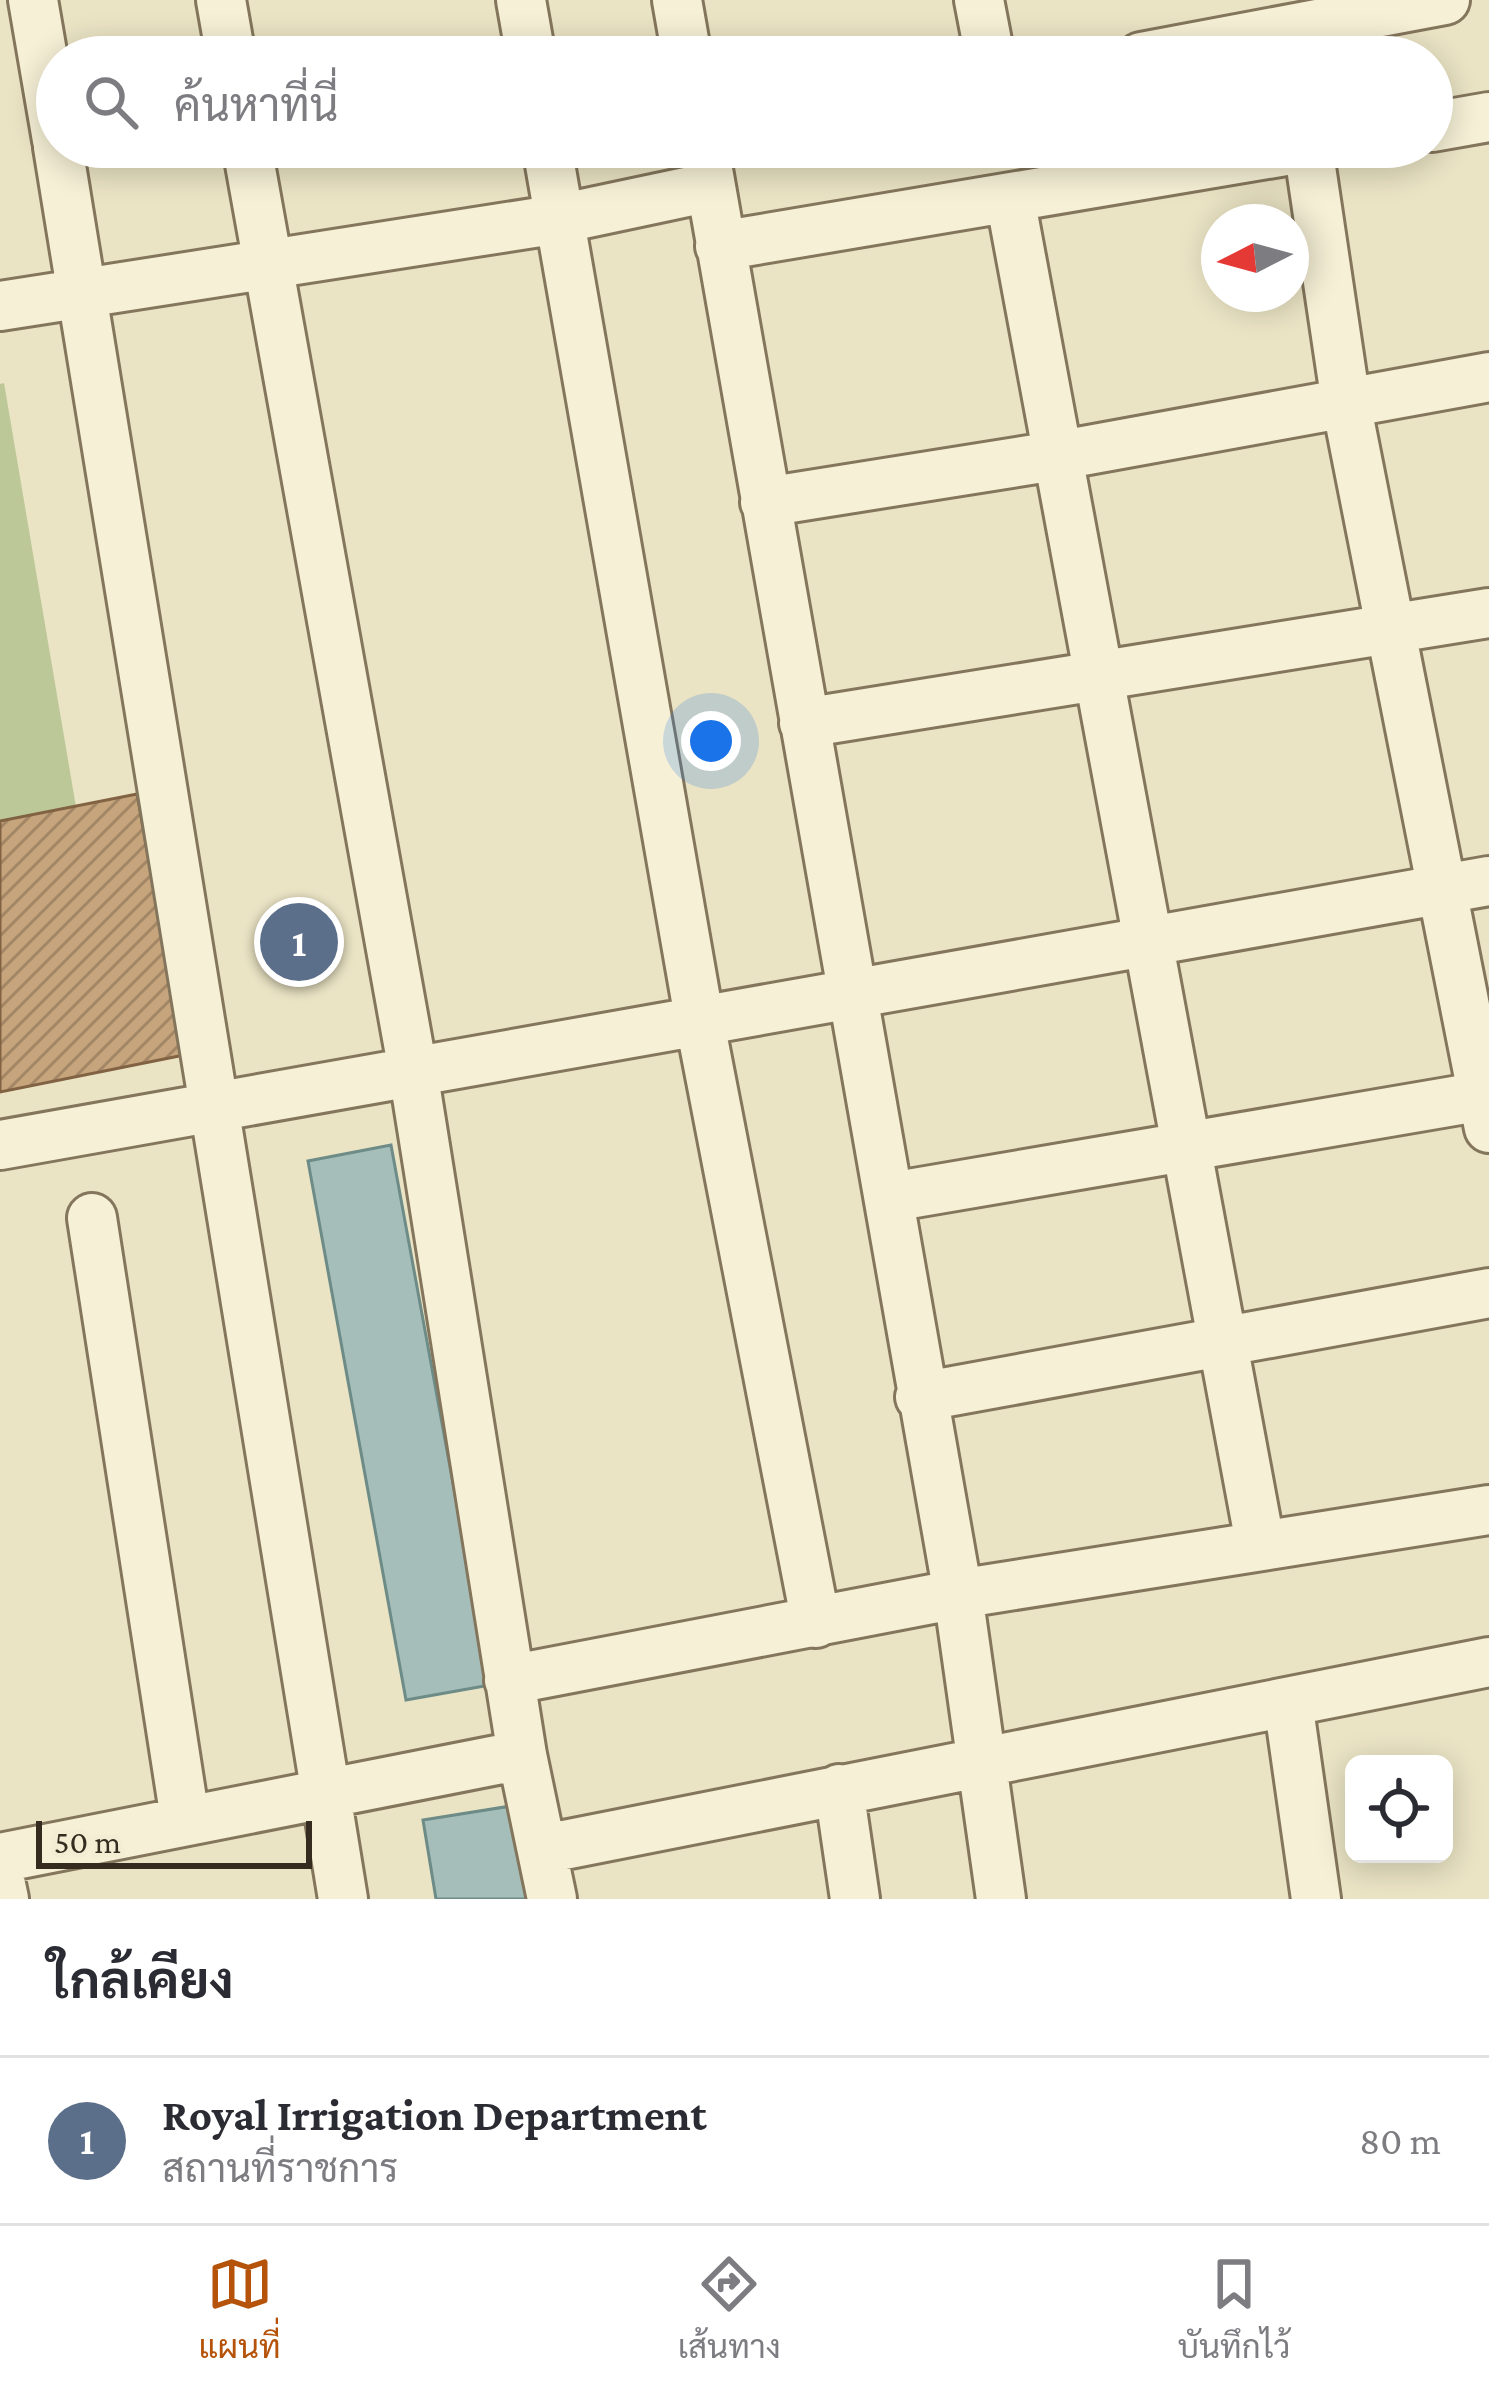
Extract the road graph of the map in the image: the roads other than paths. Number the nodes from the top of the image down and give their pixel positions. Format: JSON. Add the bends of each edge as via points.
{"nodes":[{"id":1,"x":33,"y":0,"type":"edge"},
{"id":2,"x":221,"y":0,"type":"edge"},
{"id":3,"x":521,"y":0,"type":"edge"},
{"id":4,"x":676,"y":0,"type":"edge"},
{"id":5,"x":979,"y":0,"type":"edge"},
{"id":6,"x":1445,"y":0,"type":"edge"},
{"id":7,"x":1287,"y":29,"type":"edge"},
{"id":8,"x":39,"y":36,"type":"edge"},
{"id":9,"x":227,"y":36,"type":"edge"},
{"id":10,"x":527,"y":36,"type":"edge"},
{"id":11,"x":683,"y":36,"type":"edge"},
{"id":12,"x":985,"y":36,"type":"edge"},
{"id":13,"x":1251,"y":36,"type":"edge"},
{"id":14,"x":1489,"y":117,"type":"edge"},
{"id":15,"x":1453,"y":123,"type":"edge"},
{"id":16,"x":62,"y":168,"type":"edge"},
{"id":17,"x":252,"y":168,"type":"edge"},
{"id":18,"x":551,"y":168,"type":"edge"},
{"id":19,"x":704,"y":168,"type":"edge"},
{"id":20,"x":707,"y":168,"type":"edge"},
{"id":21,"x":1185,"y":168,"type":"edge"},
{"id":22,"x":1311,"y":168,"type":"edge"},
{"id":23,"x":1010,"y":198,"type":"junction"},
{"id":24,"x":560,"y":219,"type":"junction"},
{"id":25,"x":720,"y":246,"type":"junction"},
{"id":26,"x":268,"y":264,"type":"junction"},
{"id":27,"x":83,"y":292,"type":"junction"},
{"id":28,"x":0,"y":306,"type":"edge"},
{"id":29,"x":1489,"y":377,"type":"edge"},
{"id":30,"x":1346,"y":403,"type":"junction"},
{"id":31,"x":1061,"y":455,"type":"junction"},
{"id":32,"x":765,"y":502,"type":"junction"},
{"id":33,"x":1489,"y":613,"type":"edge"},
{"id":34,"x":1388,"y":628,"type":"junction"},
{"id":35,"x":1099,"y":672,"type":"junction"},
{"id":36,"x":804,"y":723,"type":"junction"},
{"id":37,"x":1489,"y":881,"type":"edge"},
{"id":38,"x":1441,"y":888,"type":"junction"},
{"id":39,"x":1145,"y":942,"type":"junction"},
{"id":40,"x":849,"y":993,"type":"junction"},
{"id":41,"x":700,"y":1023,"type":"junction"},
{"id":42,"x":412,"y":1071,"type":"junction"},
{"id":43,"x":215,"y":1108,"type":"junction"},
{"id":44,"x":1486,"y":1112,"type":"edge"},
{"id":45,"x":0,"y":1145,"type":"edge"},
{"id":46,"x":1183,"y":1146,"type":"junction"},
{"id":47,"x":891,"y":1197,"type":"junction"},
{"id":48,"x":92,"y":1218,"type":"dead end"},
{"id":49,"x":1489,"y":1293,"type":"edge"},
{"id":50,"x":1223,"y":1337,"type":"junction"},
{"id":51,"x":920,"y":1397,"type":"junction"},
{"id":52,"x":1489,"y":1510,"type":"edge"},
{"id":53,"x":1260,"y":1544,"type":"junction"},
{"id":54,"x":958,"y":1594,"type":"junction"},
{"id":55,"x":816,"y":1623,"type":"junction"},
{"id":56,"x":1489,"y":1662,"type":"edge"},
{"id":57,"x":509,"y":1680,"type":"junction"},
{"id":58,"x":1288,"y":1702,"type":"junction"},
{"id":59,"x":522,"y":1756,"type":"junction"},
{"id":60,"x":980,"y":1760,"type":"junction"},
{"id":61,"x":839,"y":1789,"type":"junction"},
{"id":62,"x":324,"y":1790,"type":"junction"},
{"id":63,"x":185,"y":1819,"type":"junction"},
{"id":64,"x":544,"y":1849,"type":"junction"},
{"id":65,"x":0,"y":1858,"type":"edge"},
{"id":66,"x":0,"y":1880,"type":"edge"},
{"id":67,"x":4,"y":1899,"type":"edge"},
{"id":68,"x":344,"y":1899,"type":"edge"},
{"id":69,"x":552,"y":1899,"type":"edge"},
{"id":70,"x":855,"y":1899,"type":"edge"},
{"id":71,"x":1001,"y":1899,"type":"edge"},
{"id":72,"x":1316,"y":1899,"type":"edge"}],
"edges":[{"from":1,"to":8,"type":"street"},
{"from":2,"to":9,"type":"street"},
{"from":3,"to":10,"type":"street"},
{"from":4,"to":11,"type":"street"},
{"from":5,"to":12,"type":"street"},
{"from":6,"to":7,"type":"street"},
{"from":7,"to":13,"type":"street"},
{"from":14,"to":15,"type":"street"},
{"from":16,"to":27,"type":"street"},
{"from":17,"to":26,"type":"street"},
{"from":18,"to":24,"type":"street"},
{"from":19,"to":24,"type":"street"},
{"from":20,"to":25,"type":"street"},
{"from":21,"to":23,"type":"street"},
{"from":22,"to":30,"type":"street"},
{"from":23,"to":25,"type":"street"},
{"from":23,"to":31,"type":"street"},
{"from":24,"to":26,"type":"street"},
{"from":24,"to":41,"type":"street"},
{"from":25,"to":32,"type":"street"},
{"from":26,"to":27,"type":"street"},
{"from":26,"to":42,"type":"street"},
{"from":27,"to":28,"type":"street"},
{"from":27,"to":43,"type":"street"},
{"from":29,"to":30,"type":"street"},
{"from":30,"to":31,"type":"street"},
{"from":30,"to":34,"type":"street"},
{"from":31,"to":32,"type":"street"},
{"from":31,"to":35,"type":"street"},
{"from":32,"to":36,"type":"street"},
{"from":33,"to":34,"type":"street"},
{"from":34,"to":35,"type":"street"},
{"from":34,"to":38,"type":"street"},
{"from":35,"to":36,"type":"street"},
{"from":35,"to":39,"type":"street"},
{"from":36,"to":40,"type":"street"},
{"from":37,"to":38,"type":"street"},
{"from":38,"to":39,"type":"street"},
{"from":38,"to":44,"type":"street"},
{"from":39,"to":40,"type":"street"},
{"from":39,"to":46,"type":"street"},
{"from":40,"to":41,"type":"street"},
{"from":40,"to":47,"type":"street"},
{"from":41,"to":42,"type":"street"},
{"from":41,"to":55,"type":"street"},
{"from":42,"to":43,"type":"street"},
{"from":42,"to":57,"type":"street"},
{"from":43,"to":45,"type":"street"},
{"from":43,"to":62,"type":"street"},
{"from":44,"to":46,"type":"street"},
{"from":46,"to":47,"type":"street"},
{"from":46,"to":50,"type":"street"},
{"from":47,"to":51,"type":"street"},
{"from":48,"to":63,"type":"street"},
{"from":49,"to":50,"type":"street"},
{"from":50,"to":51,"type":"street"},
{"from":50,"to":53,"type":"street"},
{"from":51,"to":54,"type":"street"},
{"from":52,"to":53,"type":"street"},
{"from":53,"to":54,"type":"street"},
{"from":54,"to":55,"type":"street"},
{"from":54,"to":60,"type":"street"},
{"from":55,"to":57,"type":"street"},
{"from":56,"to":58,"type":"street"},
{"from":57,"to":59,"type":"street"},
{"from":58,"to":60,"type":"street"},
{"from":58,"to":72,"type":"street"},
{"from":59,"to":62,"type":"street"},
{"from":59,"to":64,"type":"street"},
{"from":60,"to":61,"type":"street"},
{"from":60,"to":71,"type":"street"},
{"from":61,"to":64,"type":"street"},
{"from":61,"to":70,"type":"street"},
{"from":62,"to":63,"type":"street"},
{"from":62,"to":68,"type":"street"},
{"from":63,"to":65,"type":"street"},
{"from":64,"to":69,"type":"street"},
{"from":66,"to":67,"type":"street"}]}
